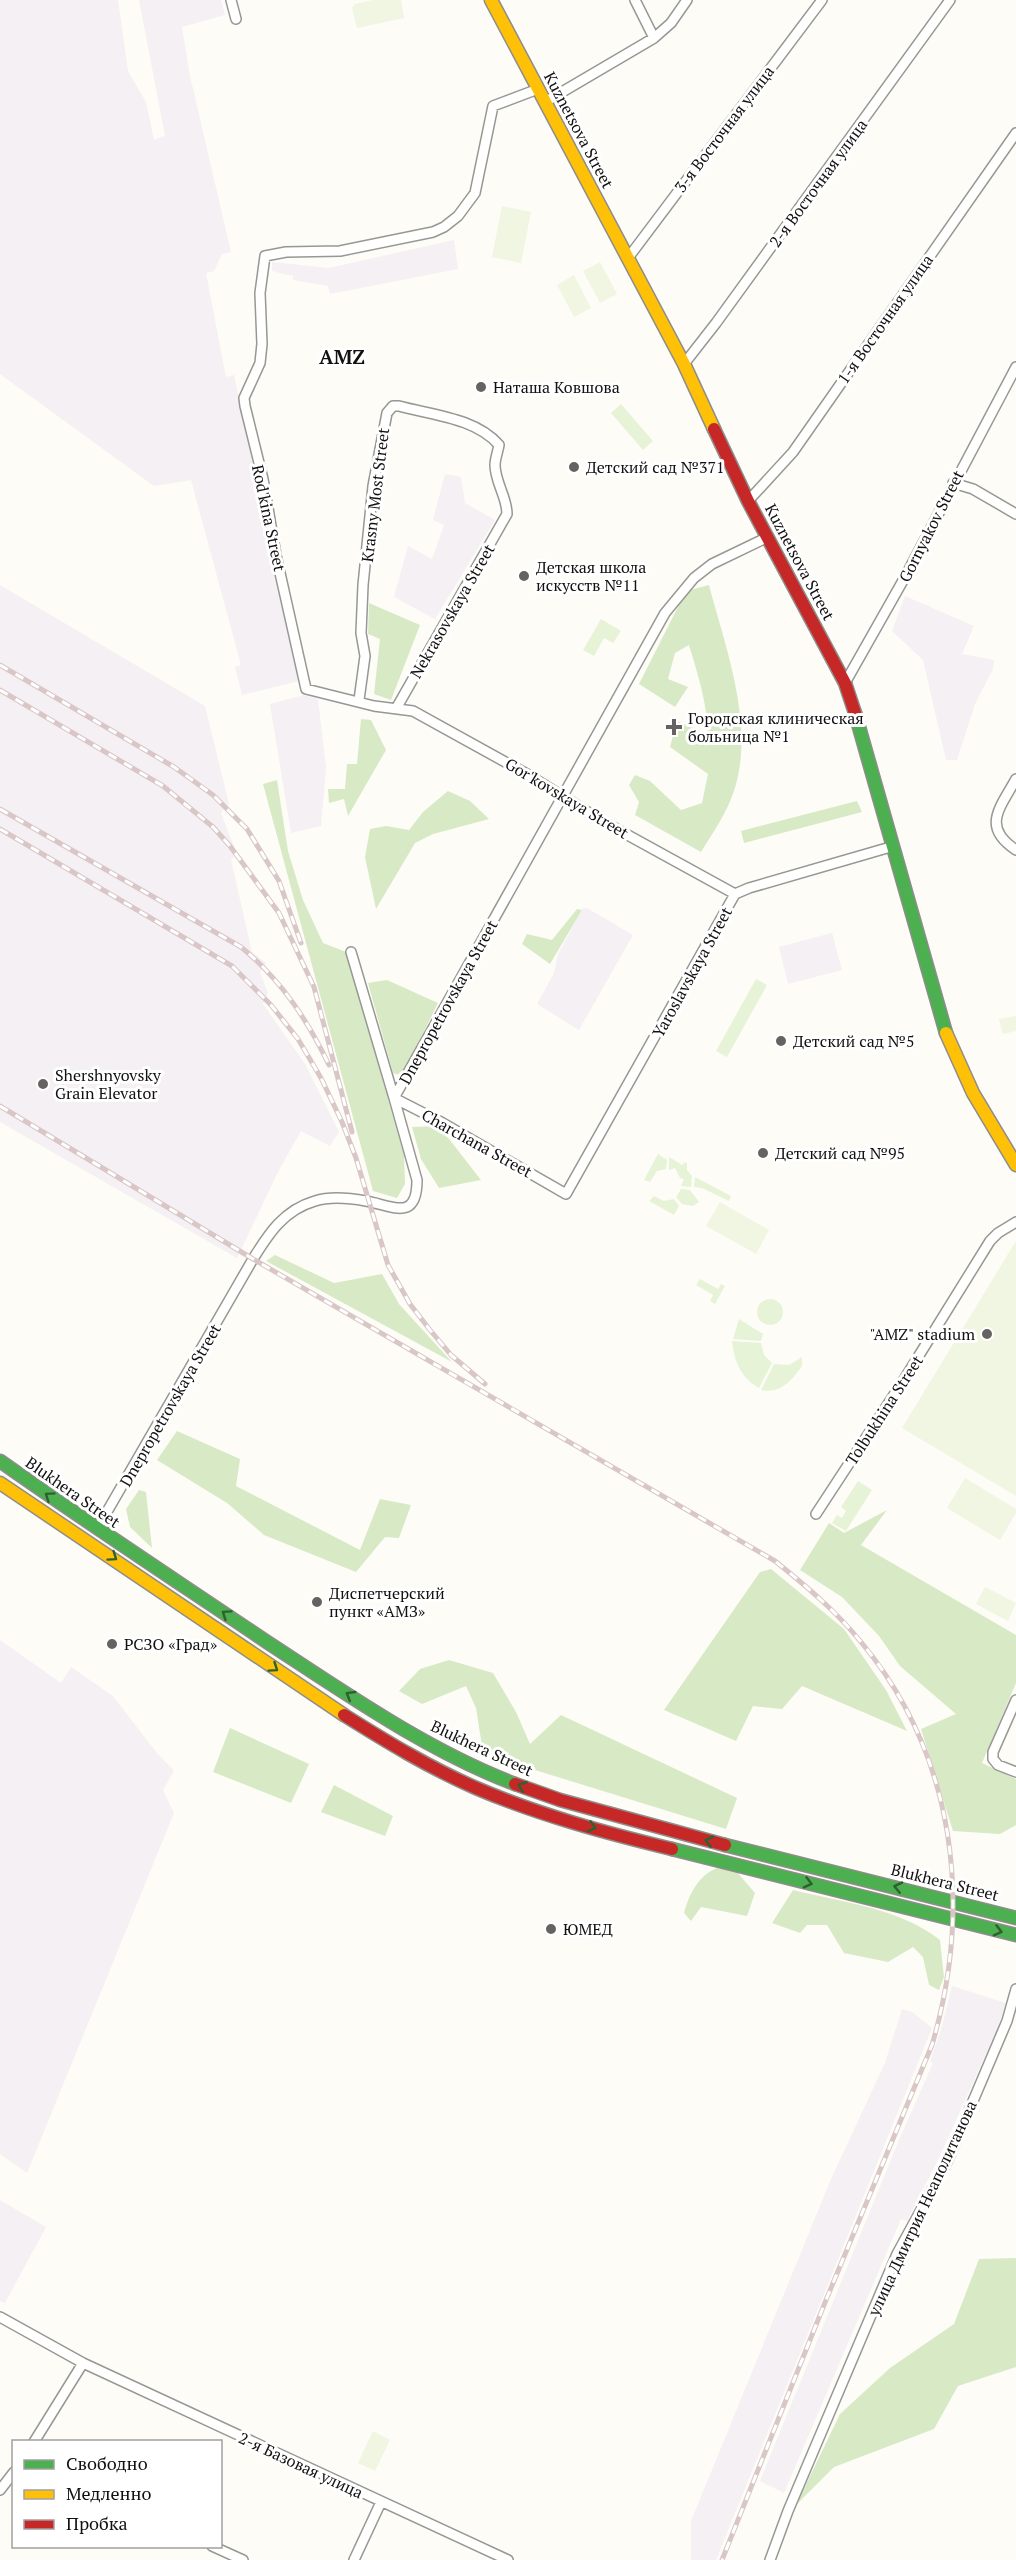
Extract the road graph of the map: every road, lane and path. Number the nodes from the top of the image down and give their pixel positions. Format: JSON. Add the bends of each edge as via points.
{"nodes":[{"id":1,"x":231,"y":0,"type":"edge"},
{"id":2,"x":491,"y":0,"type":"edge"},
{"id":3,"x":635,"y":0,"type":"edge"},
{"id":4,"x":687,"y":0,"type":"edge"},
{"id":5,"x":822,"y":0,"type":"edge"},
{"id":6,"x":950,"y":0,"type":"edge"},
{"id":7,"x":236,"y":19,"type":"dead end"},
{"id":8,"x":654,"y":38,"type":"junction"},
{"id":9,"x":538,"y":89,"type":"junction"},
{"id":10,"x":545,"y":102,"type":"junction"},
{"id":11,"x":1016,"y":133,"type":"edge"},
{"id":12,"x":628,"y":258,"type":"junction"},
{"id":13,"x":684,"y":364,"type":"junction"},
{"id":14,"x":1016,"y":367,"type":"edge"},
{"id":15,"x":953,"y":483,"type":"junction"},
{"id":16,"x":748,"y":501,"type":"junction"},
{"id":17,"x":507,"y":514,"type":"joint"},
{"id":18,"x":1016,"y":514,"type":"edge"},
{"id":19,"x":768,"y":537,"type":"junction"},
{"id":20,"x":844,"y":683,"type":"junction"},
{"id":21,"x":359,"y":700,"type":"junction"},
{"id":22,"x":397,"y":707,"type":"junction"},
{"id":23,"x":1016,"y":779,"type":"edge"},
{"id":24,"x":562,"y":796,"type":"junction"},
{"id":25,"x":894,"y":846,"type":"junction"},
{"id":26,"x":1016,"y":850,"type":"edge"},
{"id":27,"x":735,"y":894,"type":"junction"},
{"id":28,"x":351,"y":952,"type":"dead end"},
{"id":29,"x":394,"y":1098,"type":"junction"},
{"id":30,"x":1016,"y":1165,"type":"edge"},
{"id":31,"x":566,"y":1194,"type":"joint"},
{"id":32,"x":1016,"y":1222,"type":"edge"},
{"id":33,"x":1,"y":1465,"type":"edge"},
{"id":34,"x":0,"y":1483,"type":"edge"},
{"id":35,"x":816,"y":1514,"type":"dead end"},
{"id":36,"x":97,"y":1529,"type":"junction"},
{"id":37,"x":90,"y":1541,"type":"junction"},
{"id":38,"x":1016,"y":1700,"type":"edge"},
{"id":39,"x":1016,"y":1772,"type":"edge"},
{"id":40,"x":1016,"y":1918,"type":"edge"},
{"id":41,"x":1016,"y":1935,"type":"edge"},
{"id":42,"x":1016,"y":1989,"type":"edge"},
{"id":43,"x":0,"y":2317,"type":"edge"},
{"id":44,"x":82,"y":2363,"type":"junction"},
{"id":45,"x":35,"y":2440,"type":"edge"},
{"id":46,"x":12,"y":2475,"type":"edge"},
{"id":47,"x":0,"y":2490,"type":"edge"},
{"id":48,"x":381,"y":2502,"type":"junction"},
{"id":49,"x":214,"y":2548,"type":"edge"},
{"id":50,"x":243,"y":2560,"type":"edge"},
{"id":51,"x":354,"y":2560,"type":"edge"},
{"id":52,"x":508,"y":2560,"type":"edge"},
{"id":53,"x":770,"y":2560,"type":"edge"}],
"edges":[{"from":1,"to":7,"type":"street"},
{"from":2,"to":9,"type":"main road","name":"Kuznetsova Street"},
{"from":3,"to":8,"type":"street"},
{"from":4,"to":8,"type":"street","via":[[671,23]]},
{"from":5,"to":12,"type":"street","name":"3-я Восточная улица"},
{"from":6,"to":13,"type":"street","name":"2-я Восточная улица"},
{"from":8,"to":10,"type":"street"},
{"from":9,"to":10,"type":"main road","name":"Kuznetsova Street"},
{"from":9,"to":21,"type":"street","name":"Rod'kina Street","via":[[493,106],[475,193],[444,227],[340,251],[265,256],[260,293],[260,363],[244,406],[306,689]]},
{"from":10,"to":12,"type":"main road","name":"Kuznetsova Street"},
{"from":11,"to":16,"type":"street","name":"1-я Восточная улица","via":[[793,452]]},
{"from":12,"to":13,"type":"main road","name":"Kuznetsova Street"},
{"from":13,"to":16,"type":"main road","name":"Kuznetsova Street"},
{"from":14,"to":15,"type":"street","name":"Gornyakov Street"},
{"from":15,"to":18,"type":"street","via":[[974,489]]},
{"from":15,"to":20,"type":"street","name":"Gornyakov Street"},
{"from":16,"to":19,"type":"main road","name":"Kuznetsova Street"},
{"from":17,"to":21,"type":"street","name":"Krasny Most Street","via":[[507,501],[495,466],[499,445],[489,433],[399,406],[389,410],[373,486],[363,585],[361,633],[365,656]]},
{"from":17,"to":22,"type":"street","name":"Nekrasovskaya Street"},
{"from":19,"to":20,"type":"main road","name":"Kuznetsova Street"},
{"from":19,"to":24,"type":"street","name":"Dnepropetrovskaya Street","via":[[712,564],[683,590],[665,613]]},
{"from":20,"to":25,"type":"main road","name":"Kuznetsova Street","via":[[863,734]]},
{"from":21,"to":22,"type":"street","name":"Rod'kina Street","via":[[374,706]]},
{"from":22,"to":24,"type":"street","name":"Gor'kovskaya Street","via":[[413,711]]},
{"from":23,"to":26,"type":"street","via":[[995,824],[1003,841]]},
{"from":24,"to":27,"type":"street","name":"Gor'kovskaya Street"},
{"from":24,"to":29,"type":"street","name":"Dnepropetrovskaya Street"},
{"from":25,"to":27,"type":"street","name":"Yaroslavskaya Street"},
{"from":25,"to":30,"type":"main road","name":"Kuznetsova Street","via":[[954,1056]]},
{"from":27,"to":31,"type":"street","name":"Yaroslavskaya Street"},
{"from":28,"to":29,"type":"street"},
{"from":29,"to":31,"type":"street","name":"Charchana Street"},
{"from":29,"to":36,"type":"street","name":"Dnepropetrovskaya Street","via":[[417,1180],[417,1194],[411,1205],[395,1209],[367,1201],[328,1198],[294,1210],[278,1222],[262,1243]]},
{"from":32,"to":35,"type":"street","name":"Tolbukhina Street","via":[[990,1241]]},
{"from":36,"to":33,"type":"main road","name":"Blukhera Street","one_way":true},
{"from":34,"to":37,"type":"main road","name":"Blukhera Street"},
{"from":36,"to":37,"type":"main road"},
{"from":40,"to":36,"type":"main road","name":"Blukhera Street","one_way":true,"via":[[674,1832],[560,1800],[495,1776],[430,1744],[334,1686]]},
{"from":37,"to":41,"type":"main road","name":"Blukhera Street","one_way":true,"via":[[341,1713],[439,1770],[502,1798],[541,1813],[681,1851]]},
{"from":38,"to":39,"type":"street","via":[[993,1752],[998,1765]]},
{"from":42,"to":53,"type":"street","name":"улица Дмитрия Неаполитанова","via":[[1007,2021],[948,2160],[897,2254]]},
{"from":43,"to":44,"type":"street","name":"2-я Базовая улица"},
{"from":44,"to":45,"type":"street"},
{"from":44,"to":48,"type":"street","name":"2-я Базовая улица"},
{"from":46,"to":47,"type":"street"},
{"from":48,"to":51,"type":"street"},
{"from":48,"to":52,"type":"street","name":"2-я Базовая улица"},
{"from":49,"to":50,"type":"street"}]}
